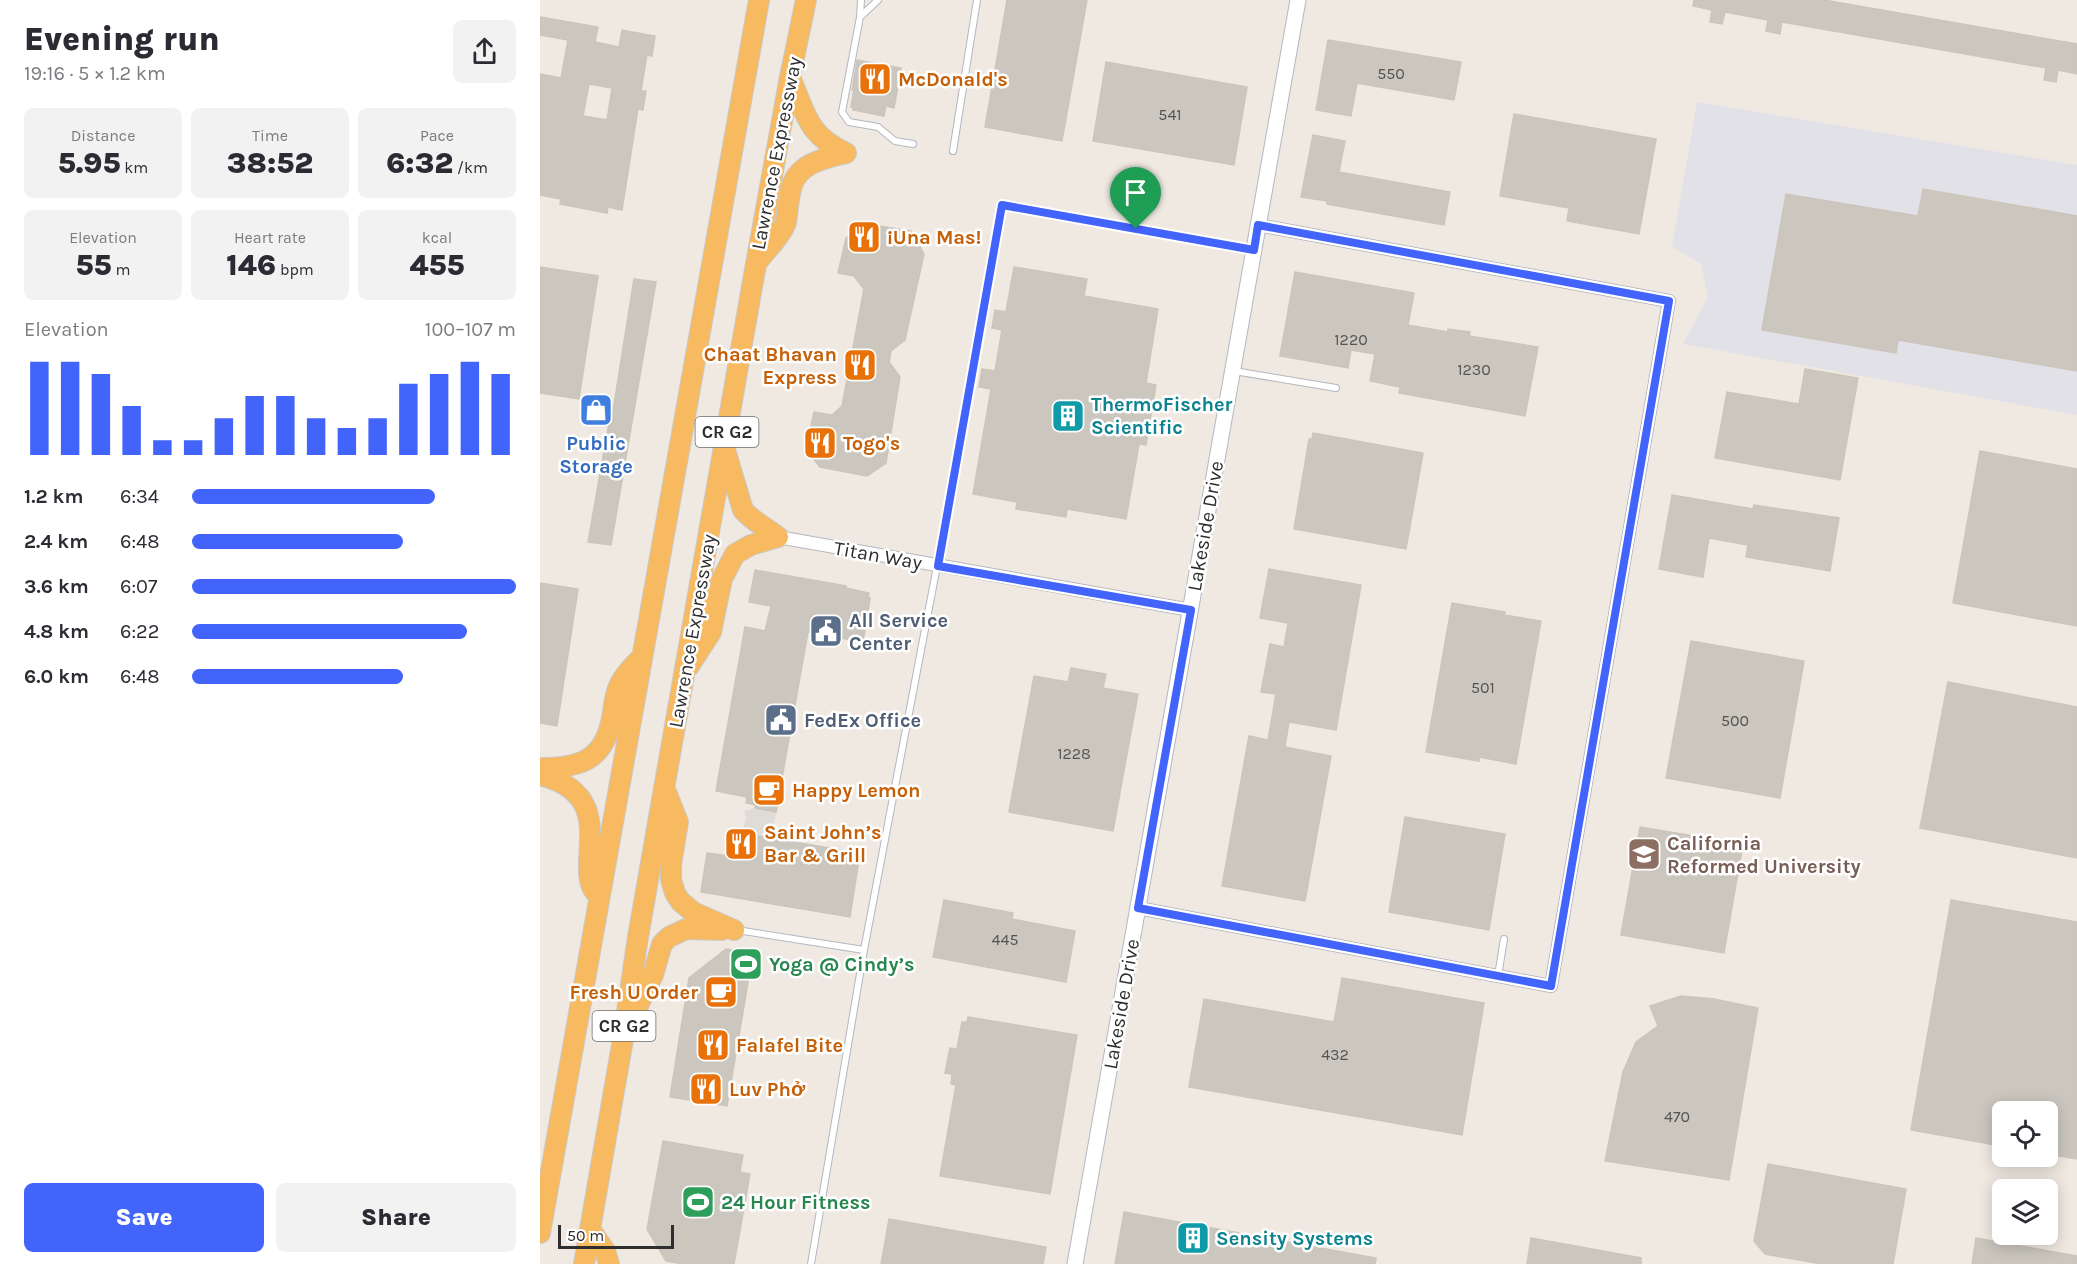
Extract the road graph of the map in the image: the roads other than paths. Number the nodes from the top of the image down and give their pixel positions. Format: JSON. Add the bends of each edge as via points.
{"nodes":[{"id":1,"x":759,"y":0,"type":"edge"},
{"id":2,"x":806,"y":0,"type":"edge"},
{"id":3,"x":861,"y":0,"type":"edge"},
{"id":4,"x":878,"y":0,"type":"edge"},
{"id":5,"x":977,"y":0,"type":"edge"},
{"id":6,"x":1298,"y":0,"type":"edge"},
{"id":7,"x":860,"y":16,"type":"junction"},
{"id":8,"x":790,"y":77,"type":"junction"},
{"id":9,"x":912,"y":144,"type":"dead end"},
{"id":10,"x":953,"y":151,"type":"dead end"},
{"id":11,"x":1258,"y":225,"type":"junction"},
{"id":12,"x":1254,"y":250,"type":"junction"},
{"id":13,"x":756,"y":264,"type":"junction"},
{"id":14,"x":1233,"y":371,"type":"junction"},
{"id":15,"x":1336,"y":388,"type":"dead end"},
{"id":16,"x":724,"y":447,"type":"junction"},
{"id":17,"x":778,"y":537,"type":"junction"},
{"id":18,"x":938,"y":566,"type":"junction"},
{"id":19,"x":1191,"y":610,"type":"junction"},
{"id":20,"x":642,"y":657,"type":"junction"},
{"id":21,"x":684,"y":673,"type":"junction"},
{"id":22,"x":540,"y":768,"type":"edge"},
{"id":23,"x":540,"y":775,"type":"edge"},
{"id":24,"x":664,"y":787,"type":"junction"},
{"id":25,"x":599,"y":897,"type":"junction"},
{"id":26,"x":1138,"y":908,"type":"junction"},
{"id":27,"x":734,"y":930,"type":"junction"},
{"id":28,"x":1504,"y":939,"type":"dead end"},
{"id":29,"x":864,"y":950,"type":"junction"},
{"id":30,"x":1498,"y":976,"type":"junction"},
{"id":31,"x":622,"y":1039,"type":"junction"},
{"id":32,"x":590,"y":1229,"type":"junction"},
{"id":33,"x":540,"y":1230,"type":"edge"},
{"id":34,"x":584,"y":1264,"type":"edge"},
{"id":35,"x":609,"y":1264,"type":"edge"},
{"id":36,"x":811,"y":1264,"type":"edge"},
{"id":37,"x":1075,"y":1264,"type":"edge"}],
"edges":[{"from":1,"to":20,"type":"highway","number":"CR G2"},
{"from":2,"to":8,"type":"highway","name":"Lawrence Expressway","number":"CR G2"},
{"from":3,"to":7,"type":"lane"},
{"from":4,"to":7,"type":"lane"},
{"from":5,"to":10,"type":"lane"},
{"from":6,"to":11,"type":"street","name":"Lakeside Drive"},
{"from":7,"to":9,"type":"lane","via":[[842,112],[849,122],[878,127],[895,141]]},
{"from":8,"to":13,"type":"highway","name":"Lawrence Expressway","number":"CR G2"},
{"from":8,"to":13,"type":"highway","via":[[812,130],[830,146],[846,153],[801,171],[791,190],[785,224]]},
{"from":11,"to":12,"type":"street","name":"Lakeside Drive"},
{"from":11,"to":30,"type":"street","via":[[1669,301],[1551,986]]},
{"from":12,"to":14,"type":"street","name":"Lakeside Drive"},
{"from":12,"to":18,"type":"lane","via":[[1002,205]]},
{"from":13,"to":16,"type":"highway","name":"Lawrence Expressway","number":"CR G2"},
{"from":14,"to":15,"type":"lane"},
{"from":14,"to":19,"type":"street","name":"Lakeside Drive"},
{"from":16,"to":17,"type":"highway","via":[[743,510]]},
{"from":16,"to":21,"type":"highway","name":"Lawrence Expressway","number":"CR G2"},
{"from":17,"to":18,"type":"street","name":"Titan Way"},
{"from":17,"to":21,"type":"highway","via":[[735,554],[722,579],[711,632]]},
{"from":18,"to":19,"type":"street","name":"Titan Way"},
{"from":18,"to":29,"type":"lane"},
{"from":19,"to":26,"type":"street","name":"Lakeside Drive"},
{"from":20,"to":22,"type":"highway","via":[[618,688],[608,733],[599,749],[573,766]]},
{"from":20,"to":25,"type":"highway","number":"CR G2"},
{"from":21,"to":24,"type":"highway","name":"Lawrence Expressway","number":"CR G2"},
{"from":23,"to":25,"type":"highway","via":[[563,783],[586,810],[591,832],[590,883]]},
{"from":24,"to":27,"type":"highway","via":[[678,822],[671,865],[675,893],[693,912]]},
{"from":24,"to":31,"type":"highway","name":"Lawrence Expressway","number":"CR G2"},
{"from":25,"to":33,"type":"highway","number":"CR G2"},
{"from":26,"to":30,"type":"street"},
{"from":26,"to":37,"type":"street","name":"Lakeside Drive"},
{"from":27,"to":29,"type":"lane"},
{"from":27,"to":31,"type":"highway","via":[[694,928],[669,937],[662,944],[653,975]]},
{"from":28,"to":30,"type":"lane"},
{"from":29,"to":36,"type":"lane"},
{"from":31,"to":32,"type":"highway","name":"Lawrence Expressway","number":"CR G2"},
{"from":32,"to":34,"type":"highway","name":"Lawrence Expressway","number":"CR G2"},
{"from":32,"to":35,"type":"highway"}]}
